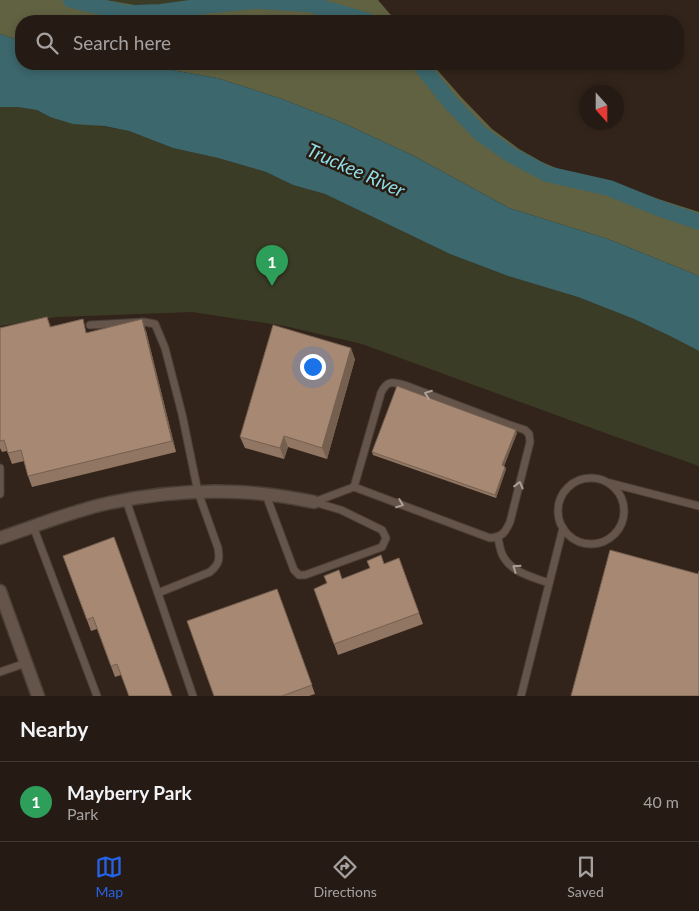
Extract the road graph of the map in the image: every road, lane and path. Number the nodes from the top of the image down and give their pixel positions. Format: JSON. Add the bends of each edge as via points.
{"nodes":[{"id":1,"x":90,"y":325,"type":"dead end"},
{"id":2,"x":0,"y":468,"type":"edge"},
{"id":3,"x":606,"y":482,"type":"junction"},
{"id":4,"x":354,"y":487,"type":"junction"},
{"id":5,"x":198,"y":492,"type":"junction"},
{"id":6,"x":0,"y":494,"type":"edge"},
{"id":7,"x":266,"y":494,"type":"junction"},
{"id":8,"x":126,"y":500,"type":"junction"},
{"id":9,"x":314,"y":502,"type":"junction"},
{"id":10,"x":699,"y":506,"type":"edge"},
{"id":11,"x":34,"y":526,"type":"junction"},
{"id":12,"x":563,"y":528,"type":"junction"},
{"id":13,"x":0,"y":538,"type":"edge"},
{"id":14,"x":498,"y":538,"type":"junction"},
{"id":15,"x":550,"y":583,"type":"junction"},
{"id":16,"x":0,"y":591,"type":"edge"},
{"id":17,"x":158,"y":593,"type":"junction"},
{"id":18,"x":26,"y":662,"type":"junction"},
{"id":19,"x":0,"y":672,"type":"edge"},
{"id":20,"x":36,"y":695,"type":"edge"},
{"id":21,"x":97,"y":696,"type":"edge"},
{"id":22,"x":193,"y":696,"type":"edge"},
{"id":23,"x":521,"y":696,"type":"edge"}],
"edges":[{"from":1,"to":5,"type":"lane","via":[[154,324],[165,348]]},
{"from":2,"to":6,"type":"lane"},
{"from":3,"to":10,"type":"lane"},
{"from":3,"to":12,"type":"lane","via":[[594,478],[580,480],[564,491],[558,509]]},
{"from":3,"to":12,"type":"lane","via":[[616,490],[622,502],[623,517],[610,538],[591,544],[574,539]]},
{"from":4,"to":9,"type":"lane"},
{"from":4,"to":14,"type":"lane","one_way":true,"via":[[490,538]]},
{"from":14,"to":4,"type":"lane","one_way":true,"via":[[510,522],[530,442],[529,434],[526,430],[407,386],[395,382],[384,387]]},
{"from":5,"to":7,"type":"street"},
{"from":5,"to":8,"type":"street"},
{"from":5,"to":17,"type":"lane","via":[[218,548],[216,566],[210,572]]},
{"from":7,"to":9,"type":"street"},
{"from":7,"to":9,"type":"lane","via":[[294,570],[299,575],[382,547],[386,538],[382,530],[341,510]]},
{"from":8,"to":11,"type":"street"},
{"from":8,"to":17,"type":"lane"},
{"from":11,"to":13,"type":"street"},
{"from":11,"to":21,"type":"lane"},
{"from":12,"to":15,"type":"lane"},
{"from":15,"to":14,"type":"lane","one_way":true,"via":[[514,567],[501,552]]},
{"from":15,"to":23,"type":"lane"},
{"from":16,"to":18,"type":"street"},
{"from":17,"to":22,"type":"lane"},
{"from":18,"to":19,"type":"lane"},
{"from":18,"to":20,"type":"street"}]}
